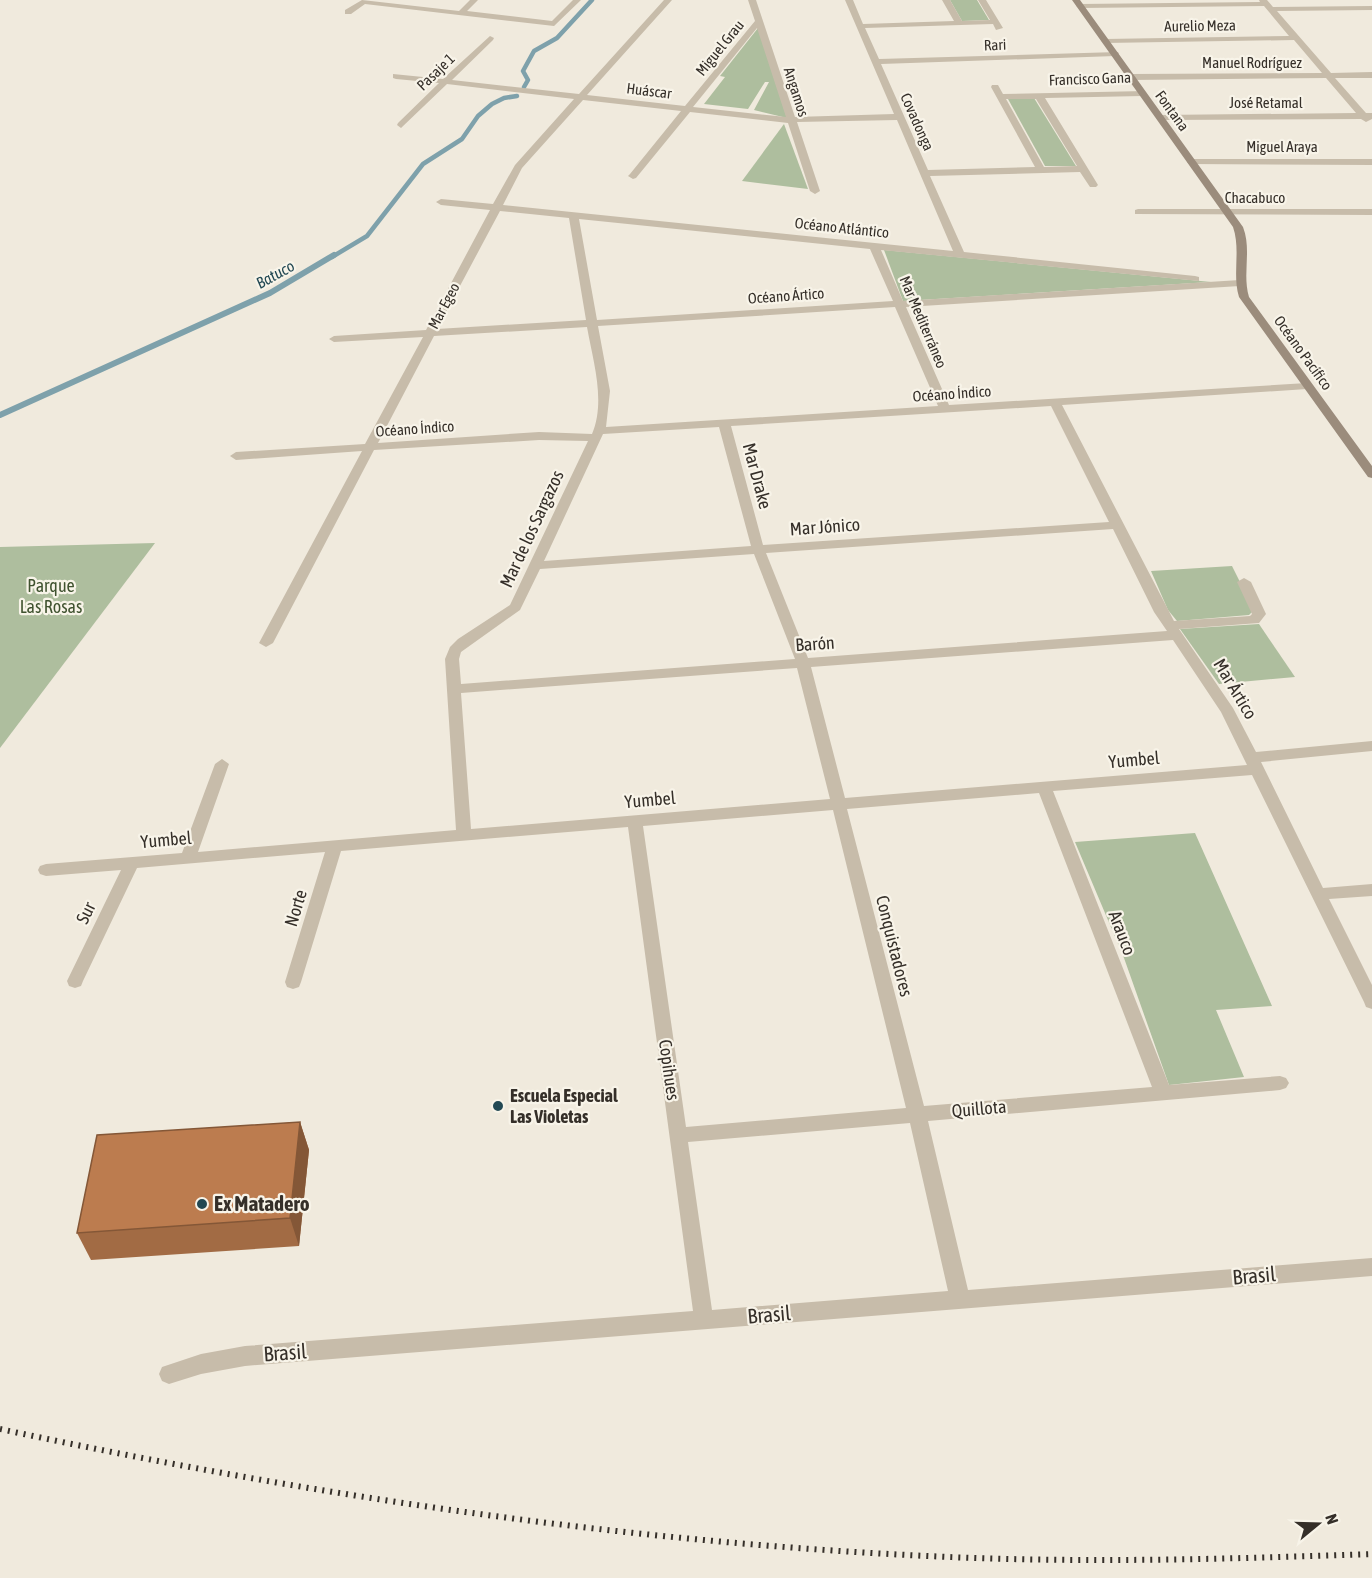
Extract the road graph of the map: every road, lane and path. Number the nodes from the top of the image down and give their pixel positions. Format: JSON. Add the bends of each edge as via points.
{"nodes":[{"id":1,"x":474,"y":0,"type":"edge"},
{"id":2,"x":577,"y":0,"type":"edge"},
{"id":3,"x":668,"y":0,"type":"edge"},
{"id":4,"x":752,"y":0,"type":"edge"},
{"id":5,"x":849,"y":0,"type":"edge"},
{"id":6,"x":946,"y":0,"type":"edge"},
{"id":7,"x":982,"y":0,"type":"edge"},
{"id":8,"x":366,"y":1,"type":"edge"},
{"id":9,"x":1078,"y":3,"type":"edge"},
{"id":10,"x":1266,"y":4,"type":"edge"},
{"id":11,"x":1371,"y":8,"type":"edge"},
{"id":12,"x":348,"y":12,"type":"dead end"},
{"id":13,"x":461,"y":13,"type":"junction"},
{"id":14,"x":759,"y":21,"type":"junction"},
{"id":15,"x":959,"y":23,"type":"junction"},
{"id":16,"x":861,"y":26,"type":"junction"},
{"id":17,"x":490,"y":38,"type":"dead end"},
{"id":18,"x":1296,"y":38,"type":"junction"},
{"id":19,"x":1105,"y":40,"type":"junction"},
{"id":20,"x":1115,"y":54,"type":"junction"},
{"id":21,"x":876,"y":62,"type":"junction"},
{"id":22,"x":1372,"y":75,"type":"edge"},
{"id":23,"x":396,"y":76,"type":"dead end"},
{"id":24,"x":1328,"y":76,"type":"junction"},
{"id":25,"x":1131,"y":77,"type":"junction"},
{"id":26,"x":445,"y":82,"type":"junction"},
{"id":27,"x":995,"y":87,"type":"dead end"},
{"id":28,"x":1142,"y":93,"type":"junction"},
{"id":29,"x":1039,"y":96,"type":"junction"},
{"id":30,"x":582,"y":97,"type":"junction"},
{"id":31,"x":1001,"y":97,"type":"junction"},
{"id":32,"x":687,"y":110,"type":"junction"},
{"id":33,"x":1368,"y":116,"type":"edge"},
{"id":34,"x":900,"y":117,"type":"junction"},
{"id":35,"x":1160,"y":118,"type":"junction"},
{"id":36,"x":792,"y":121,"type":"junction"},
{"id":37,"x":401,"y":125,"type":"dead end"},
{"id":38,"x":1372,"y":126,"type":"edge"},
{"id":39,"x":1192,"y":162,"type":"junction"},
{"id":40,"x":1372,"y":162,"type":"edge"},
{"id":41,"x":1083,"y":169,"type":"junction"},
{"id":42,"x":1041,"y":170,"type":"junction"},
{"id":43,"x":925,"y":172,"type":"junction"},
{"id":44,"x":633,"y":176,"type":"dead end"},
{"id":45,"x":1092,"y":185,"type":"dead end"},
{"id":46,"x":815,"y":192,"type":"dead end"},
{"id":47,"x":441,"y":202,"type":"dead end"},
{"id":48,"x":497,"y":207,"type":"junction"},
{"id":49,"x":1138,"y":212,"type":"dead end"},
{"id":50,"x":1372,"y":212,"type":"edge"},
{"id":51,"x":1228,"y":213,"type":"junction"},
{"id":52,"x":573,"y":215,"type":"junction"},
{"id":53,"x":874,"y":246,"type":"junction"},
{"id":54,"x":960,"y":255,"type":"junction"},
{"id":55,"x":1239,"y":283,"type":"junction"},
{"id":56,"x":899,"y":304,"type":"junction"},
{"id":57,"x":591,"y":323,"type":"junction"},
{"id":58,"x":430,"y":333,"type":"junction"},
{"id":59,"x":334,"y":339,"type":"dead end"},
{"id":60,"x":1307,"y":386,"type":"junction"},
{"id":61,"x":1055,"y":402,"type":"junction"},
{"id":62,"x":945,"y":409,"type":"junction"},
{"id":63,"x":724,"y":423,"type":"junction"},
{"id":64,"x":597,"y":435,"type":"junction"},
{"id":65,"x":369,"y":447,"type":"junction"},
{"id":66,"x":236,"y":456,"type":"dead end"},
{"id":67,"x":1371,"y":472,"type":"edge"},
{"id":68,"x":1117,"y":525,"type":"junction"},
{"id":69,"x":758,"y":549,"type":"junction"},
{"id":70,"x":536,"y":565,"type":"junction"},
{"id":71,"x":1244,"y":582,"type":"dead end"},
{"id":72,"x":780,"y":606,"type":"joint"},
{"id":73,"x":1175,"y":630,"type":"junction"},
{"id":74,"x":266,"y":643,"type":"dead end"},
{"id":75,"x":803,"y":663,"type":"junction"},
{"id":76,"x":454,"y":689,"type":"junction"},
{"id":77,"x":1372,"y":746,"type":"edge"},
{"id":78,"x":222,"y":764,"type":"dead end"},
{"id":79,"x":1254,"y":764,"type":"junction"},
{"id":80,"x":1044,"y":787,"type":"junction"},
{"id":81,"x":838,"y":804,"type":"junction"},
{"id":82,"x":635,"y":821,"type":"junction"},
{"id":83,"x":464,"y":835,"type":"junction"},
{"id":84,"x":335,"y":846,"type":"junction"},
{"id":85,"x":188,"y":858,"type":"junction"},
{"id":86,"x":132,"y":863,"type":"junction"},
{"id":87,"x":46,"y":870,"type":"dead end"},
{"id":88,"x":1372,"y":890,"type":"edge"},
{"id":89,"x":1319,"y":894,"type":"junction"},
{"id":90,"x":75,"y":981,"type":"dead end"},
{"id":91,"x":293,"y":982,"type":"dead end"},
{"id":92,"x":1372,"y":1002,"type":"edge"},
{"id":93,"x":1280,"y":1083,"type":"dead end"},
{"id":94,"x":1163,"y":1093,"type":"junction"},
{"id":95,"x":917,"y":1114,"type":"junction"},
{"id":96,"x":678,"y":1135,"type":"junction"},
{"id":97,"x":1372,"y":1267,"type":"edge"},
{"id":98,"x":960,"y":1299,"type":"junction"},
{"id":99,"x":704,"y":1320,"type":"junction"},
{"id":100,"x":169,"y":1374,"type":"dead end"}],
"edges":[{"from":1,"to":13,"type":"street"},
{"from":2,"to":13,"type":"street","via":[[554,24]]},
{"from":3,"to":30,"type":"street","name":"Mar Egeo"},
{"from":4,"to":14,"type":"street","name":"Angamos"},
{"from":5,"to":16,"type":"street","name":"Covadonga"},
{"from":6,"to":15,"type":"street"},
{"from":7,"to":15,"type":"street","via":[[997,25]]},
{"from":8,"to":12,"type":"street"},
{"from":8,"to":13,"type":"street"},
{"from":9,"to":10,"type":"street"},
{"from":9,"to":19,"type":"street","name":"Fontana"},
{"from":10,"to":11,"type":"street"},
{"from":10,"to":18,"type":"street"},
{"from":14,"to":32,"type":"street","name":"Miguel Grau"},
{"from":14,"to":36,"type":"street","name":"Angamos"},
{"from":15,"to":16,"type":"street"},
{"from":16,"to":21,"type":"street","name":"Covadonga"},
{"from":17,"to":26,"type":"street","name":"Pasaje 1"},
{"from":18,"to":19,"type":"street","name":"Aurelio Meza"},
{"from":18,"to":24,"type":"street"},
{"from":19,"to":20,"type":"street","name":"Fontana"},
{"from":20,"to":21,"type":"street","name":"Rari"},
{"from":20,"to":25,"type":"street","name":"Fontana"},
{"from":21,"to":34,"type":"street","name":"Covadonga"},
{"from":22,"to":24,"type":"street","name":"Manuel Rodríguez"},
{"from":23,"to":26,"type":"street","name":"Huáscar"},
{"from":24,"to":25,"type":"street","name":"Manuel Rodríguez"},
{"from":24,"to":33,"type":"street"},
{"from":25,"to":28,"type":"street","name":"Fontana"},
{"from":26,"to":30,"type":"street","name":"Huáscar"},
{"from":26,"to":37,"type":"street","name":"Pasaje 1"},
{"from":27,"to":31,"type":"street"},
{"from":28,"to":29,"type":"street","name":"Francisco Gana"},
{"from":28,"to":35,"type":"street","name":"Fontana"},
{"from":29,"to":31,"type":"street","name":"Francisco Gana"},
{"from":29,"to":41,"type":"street","name":"Francisco Gana"},
{"from":30,"to":32,"type":"street","name":"Huáscar"},
{"from":30,"to":48,"type":"street","name":"Mar Egeo","via":[[518,167]]},
{"from":31,"to":42,"type":"street"},
{"from":32,"to":36,"type":"street","name":"Huáscar"},
{"from":32,"to":44,"type":"street","name":"Miguel Grau"},
{"from":33,"to":35,"type":"street","name":"José Retamal"},
{"from":33,"to":38,"type":"street"},
{"from":34,"to":36,"type":"street","name":"Huáscar"},
{"from":34,"to":43,"type":"street","name":"Covadonga"},
{"from":35,"to":39,"type":"street","name":"Fontana"},
{"from":36,"to":46,"type":"street","name":"Angamos"},
{"from":39,"to":40,"type":"street","name":"Miguel Araya"},
{"from":39,"to":51,"type":"street","name":"Fontana"},
{"from":41,"to":42,"type":"street"},
{"from":41,"to":45,"type":"street","name":"Francisco Gana"},
{"from":42,"to":43,"type":"street"},
{"from":43,"to":54,"type":"street","name":"Covadonga"},
{"from":47,"to":48,"type":"street","name":"Océano Atlántico"},
{"from":48,"to":52,"type":"street","name":"Océano Atlántico"},
{"from":48,"to":58,"type":"street","name":"Mar Egeo"},
{"from":49,"to":51,"type":"street","name":"Chacabuco"},
{"from":50,"to":51,"type":"street","name":"Chacabuco"},
{"from":51,"to":55,"type":"street","name":"Fontana","via":[[1242,239]]},
{"from":52,"to":53,"type":"street","name":"Océano Atlántico"},
{"from":52,"to":57,"type":"street","name":"Mar de los Sargazos"},
{"from":53,"to":54,"type":"street","name":"Océano Atlántico"},
{"from":53,"to":56,"type":"street","name":"Mar Mediterráneo"},
{"from":54,"to":55,"type":"street","name":"Océano Atlántico"},
{"from":55,"to":56,"type":"street","name":"Océano Ártico"},
{"from":55,"to":60,"type":"street","name":"Océano Pacífico","via":[[1249,305]]},
{"from":56,"to":57,"type":"street","name":"Océano Ártico"},
{"from":56,"to":62,"type":"street","name":"Mar Mediterráneo"},
{"from":57,"to":58,"type":"street","name":"Océano Ártico"},
{"from":57,"to":64,"type":"street","name":"Mar de los Sargazos","via":[[604,391]]},
{"from":58,"to":59,"type":"street","name":"Océano Ártico"},
{"from":58,"to":65,"type":"street","name":"Mar Egeo"},
{"from":60,"to":61,"type":"street","name":"Océano Índico"},
{"from":60,"to":67,"type":"street","name":"Océano Pacífico"},
{"from":61,"to":62,"type":"street","name":"Océano Índico"},
{"from":61,"to":68,"type":"street","name":"Mar Ártico"},
{"from":62,"to":63,"type":"street","name":"Océano Índico"},
{"from":63,"to":64,"type":"street","name":"Océano Índico"},
{"from":63,"to":69,"type":"street","name":"Mar Drake"},
{"from":64,"to":65,"type":"street","name":"Océano Índico"},
{"from":64,"to":70,"type":"street","name":"Mar de los Sargazos"},
{"from":65,"to":66,"type":"street","name":"Océano Índico"},
{"from":65,"to":74,"type":"street","name":"Mar Egeo"},
{"from":68,"to":69,"type":"street","name":"Mar Jónico"},
{"from":68,"to":73,"type":"street","name":"Mar Ártico","via":[[1161,612]]},
{"from":69,"to":70,"type":"street","name":"Mar Jónico"},
{"from":69,"to":72,"type":"street","name":"Mar Drake"},
{"from":70,"to":76,"type":"street","name":"Mar de los Sargazos","via":[[515,607],[455,650]]},
{"from":71,"to":73,"type":"street","name":"Barón","via":[[1259,614],[1254,620]]},
{"from":72,"to":75,"type":"street","name":"Conquistadores"},
{"from":73,"to":75,"type":"street","name":"Barón"},
{"from":73,"to":79,"type":"street","name":"Mar Ártico","via":[[1220,697]]},
{"from":75,"to":76,"type":"street","name":"Barón"},
{"from":75,"to":81,"type":"street","name":"Conquistadores"},
{"from":76,"to":83,"type":"street","name":"Mar de los Sargazos"},
{"from":77,"to":79,"type":"street","name":"Yumbel"},
{"from":78,"to":85,"type":"street"},
{"from":79,"to":80,"type":"street","name":"Yumbel"},
{"from":79,"to":89,"type":"street","name":"Mar Ártico"},
{"from":80,"to":81,"type":"street","name":"Yumbel"},
{"from":80,"to":94,"type":"street","name":"Arauco"},
{"from":81,"to":82,"type":"street","name":"Yumbel"},
{"from":81,"to":95,"type":"street","name":"Conquistadores"},
{"from":82,"to":83,"type":"street","name":"Yumbel"},
{"from":82,"to":96,"type":"street","name":"Copihues"},
{"from":83,"to":84,"type":"street","name":"Yumbel"},
{"from":84,"to":85,"type":"street","name":"Yumbel"},
{"from":84,"to":91,"type":"street","name":"Norte"},
{"from":85,"to":86,"type":"street","name":"Yumbel"},
{"from":86,"to":87,"type":"street","name":"Yumbel"},
{"from":86,"to":90,"type":"street","name":"Sur"},
{"from":88,"to":89,"type":"street"},
{"from":89,"to":92,"type":"street","name":"Mar Ártico"},
{"from":93,"to":94,"type":"street","name":"Quillota"},
{"from":94,"to":95,"type":"street","name":"Quillota"},
{"from":95,"to":96,"type":"street","name":"Quillota"},
{"from":95,"to":98,"type":"street","name":"Conquistadores"},
{"from":96,"to":99,"type":"street","name":"Copihues"},
{"from":97,"to":98,"type":"street","name":"Brasil"},
{"from":98,"to":99,"type":"street","name":"Brasil"},
{"from":99,"to":100,"type":"street","name":"Brasil","via":[[245,1356]]}]}
